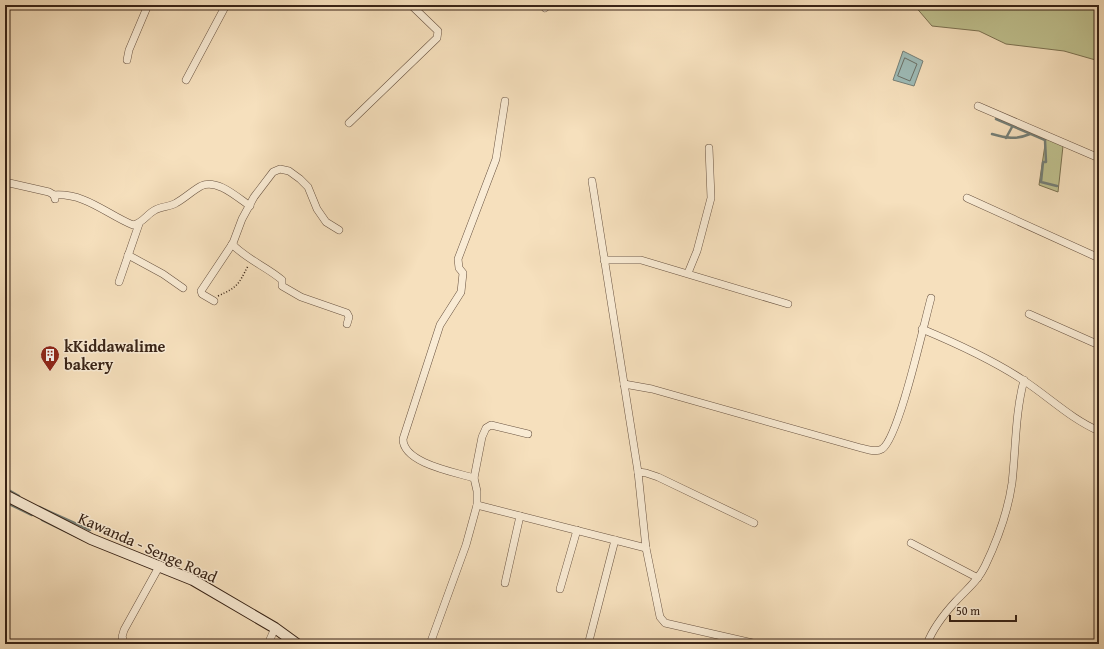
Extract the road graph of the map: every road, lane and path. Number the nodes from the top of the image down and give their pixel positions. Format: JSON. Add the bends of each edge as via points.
{"nodes":[{"id":1,"x":148,"y":5,"type":"edge"},
{"id":2,"x":226,"y":5,"type":"edge"},
{"id":3,"x":411,"y":5,"type":"edge"},
{"id":4,"x":127,"y":60,"type":"dead end"},
{"id":5,"x":186,"y":80,"type":"dead end"},
{"id":6,"x":505,"y":101,"type":"dead end"},
{"id":7,"x":978,"y":106,"type":"dead end"},
{"id":8,"x":349,"y":123,"type":"dead end"},
{"id":9,"x":709,"y":148,"type":"dead end"},
{"id":10,"x":1099,"y":158,"type":"edge"},
{"id":11,"x":592,"y":181,"type":"dead end"},
{"id":12,"x":5,"y":182,"type":"edge"},
{"id":13,"x":967,"y":198,"type":"dead end"},
{"id":14,"x":250,"y":206,"type":"junction"},
{"id":15,"x":139,"y":224,"type":"junction"},
{"id":16,"x":339,"y":230,"type":"dead end"},
{"id":17,"x":232,"y":244,"type":"junction"},
{"id":18,"x":128,"y":255,"type":"junction"},
{"id":19,"x":1099,"y":258,"type":"edge"},
{"id":20,"x":251,"y":259,"type":"junction"},
{"id":21,"x":604,"y":260,"type":"junction"},
{"id":22,"x":688,"y":272,"type":"junction"},
{"id":23,"x":119,"y":282,"type":"dead end"},
{"id":24,"x":183,"y":288,"type":"dead end"},
{"id":25,"x":931,"y":298,"type":"dead end"},
{"id":26,"x":213,"y":301,"type":"joint"},
{"id":27,"x":788,"y":304,"type":"dead end"},
{"id":28,"x":1030,"y":314,"type":"dead end"},
{"id":29,"x":347,"y":324,"type":"dead end"},
{"id":30,"x":922,"y":330,"type":"junction"},
{"id":31,"x":1099,"y":345,"type":"edge"},
{"id":32,"x":1024,"y":380,"type":"junction"},
{"id":33,"x":624,"y":384,"type":"junction"},
{"id":34,"x":1099,"y":431,"type":"edge"},
{"id":35,"x":528,"y":434,"type":"dead end"},
{"id":36,"x":638,"y":472,"type":"junction"},
{"id":37,"x":474,"y":478,"type":"junction"},
{"id":38,"x":5,"y":495,"type":"edge"},
{"id":39,"x":477,"y":505,"type":"junction"},
{"id":40,"x":520,"y":516,"type":"junction"},
{"id":41,"x":754,"y":523,"type":"dead end"},
{"id":42,"x":577,"y":530,"type":"junction"},
{"id":43,"x":615,"y":540,"type":"junction"},
{"id":44,"x":911,"y":543,"type":"dead end"},
{"id":45,"x":646,"y":548,"type":"junction"},
{"id":46,"x":160,"y":565,"type":"junction"},
{"id":47,"x":978,"y":578,"type":"junction"},
{"id":48,"x":505,"y":583,"type":"dead end"},
{"id":49,"x":560,"y":589,"type":"dead end"},
{"id":50,"x":275,"y":628,"type":"junction"},
{"id":51,"x":589,"y":640,"type":"dead end"},
{"id":52,"x":125,"y":644,"type":"edge"},
{"id":53,"x":268,"y":644,"type":"edge"},
{"id":54,"x":297,"y":644,"type":"edge"},
{"id":55,"x":430,"y":644,"type":"edge"},
{"id":56,"x":757,"y":644,"type":"edge"},
{"id":57,"x":927,"y":644,"type":"edge"}],
"edges":[{"from":1,"to":4,"type":"street"},
{"from":2,"to":5,"type":"street"},
{"from":3,"to":8,"type":"street","via":[[438,31],[437,38]]},
{"from":6,"to":37,"type":"street","via":[[496,158],[458,259],[459,268],[463,273],[461,292],[440,325],[403,439],[405,450],[411,456]]},
{"from":7,"to":10,"type":"street"},
{"from":9,"to":22,"type":"street","via":[[711,198],[698,251]]},
{"from":11,"to":21,"type":"street"},
{"from":12,"to":15,"type":"street","via":[[49,192],[55,197],[65,194],[82,199],[133,225]]},
{"from":13,"to":19,"type":"street"},
{"from":14,"to":15,"type":"street","via":[[222,188],[212,184],[202,185],[173,205],[156,210]]},
{"from":14,"to":16,"type":"street","via":[[273,172],[280,169],[289,171],[308,187],[326,222]]},
{"from":14,"to":17,"type":"street"},
{"from":15,"to":18,"type":"street"},
{"from":17,"to":20,"type":"street"},
{"from":17,"to":26,"type":"street","via":[[201,291]]},
{"from":18,"to":23,"type":"street"},
{"from":18,"to":24,"type":"street"},
{"from":20,"to":26,"type":"path","via":[[235,288]]},
{"from":20,"to":29,"type":"street","via":[[282,280],[282,286],[301,297],[347,312]]},
{"from":21,"to":22,"type":"street","via":[[641,260]]},
{"from":21,"to":33,"type":"street"},
{"from":22,"to":27,"type":"street"},
{"from":25,"to":30,"type":"street"},
{"from":28,"to":31,"type":"street"},
{"from":30,"to":32,"type":"street","via":[[970,348]]},
{"from":30,"to":33,"type":"street","via":[[900,413],[888,441],[876,451],[652,389]]},
{"from":32,"to":34,"type":"street","via":[[1068,414]]},
{"from":32,"to":47,"type":"street","via":[[1017,410],[1011,485],[999,532]]},
{"from":33,"to":36,"type":"street"},
{"from":35,"to":37,"type":"street","via":[[491,425],[486,428]]},
{"from":36,"to":41,"type":"street","via":[[658,477]]},
{"from":36,"to":45,"type":"street"},
{"from":37,"to":39,"type":"street","via":[[478,491]]},
{"from":38,"to":46,"type":"street","name":"Kawanda - Senge Road","via":[[91,539]]},
{"from":39,"to":40,"type":"street"},
{"from":39,"to":55,"type":"street","via":[[466,545]]},
{"from":40,"to":42,"type":"street"},
{"from":40,"to":48,"type":"street"},
{"from":42,"to":43,"type":"street"},
{"from":42,"to":49,"type":"street"},
{"from":43,"to":45,"type":"street"},
{"from":43,"to":51,"type":"street"},
{"from":44,"to":47,"type":"street"},
{"from":45,"to":56,"type":"street","via":[[660,617],[666,622]]},
{"from":46,"to":50,"type":"street","name":"Kawanda - Senge Road","via":[[193,580]]},
{"from":46,"to":52,"type":"street","via":[[124,630],[122,637]]},
{"from":47,"to":57,"type":"street","via":[[939,622]]},
{"from":50,"to":53,"type":"street"},
{"from":50,"to":54,"type":"street","name":"Kawanda - Senge Road"}]}
